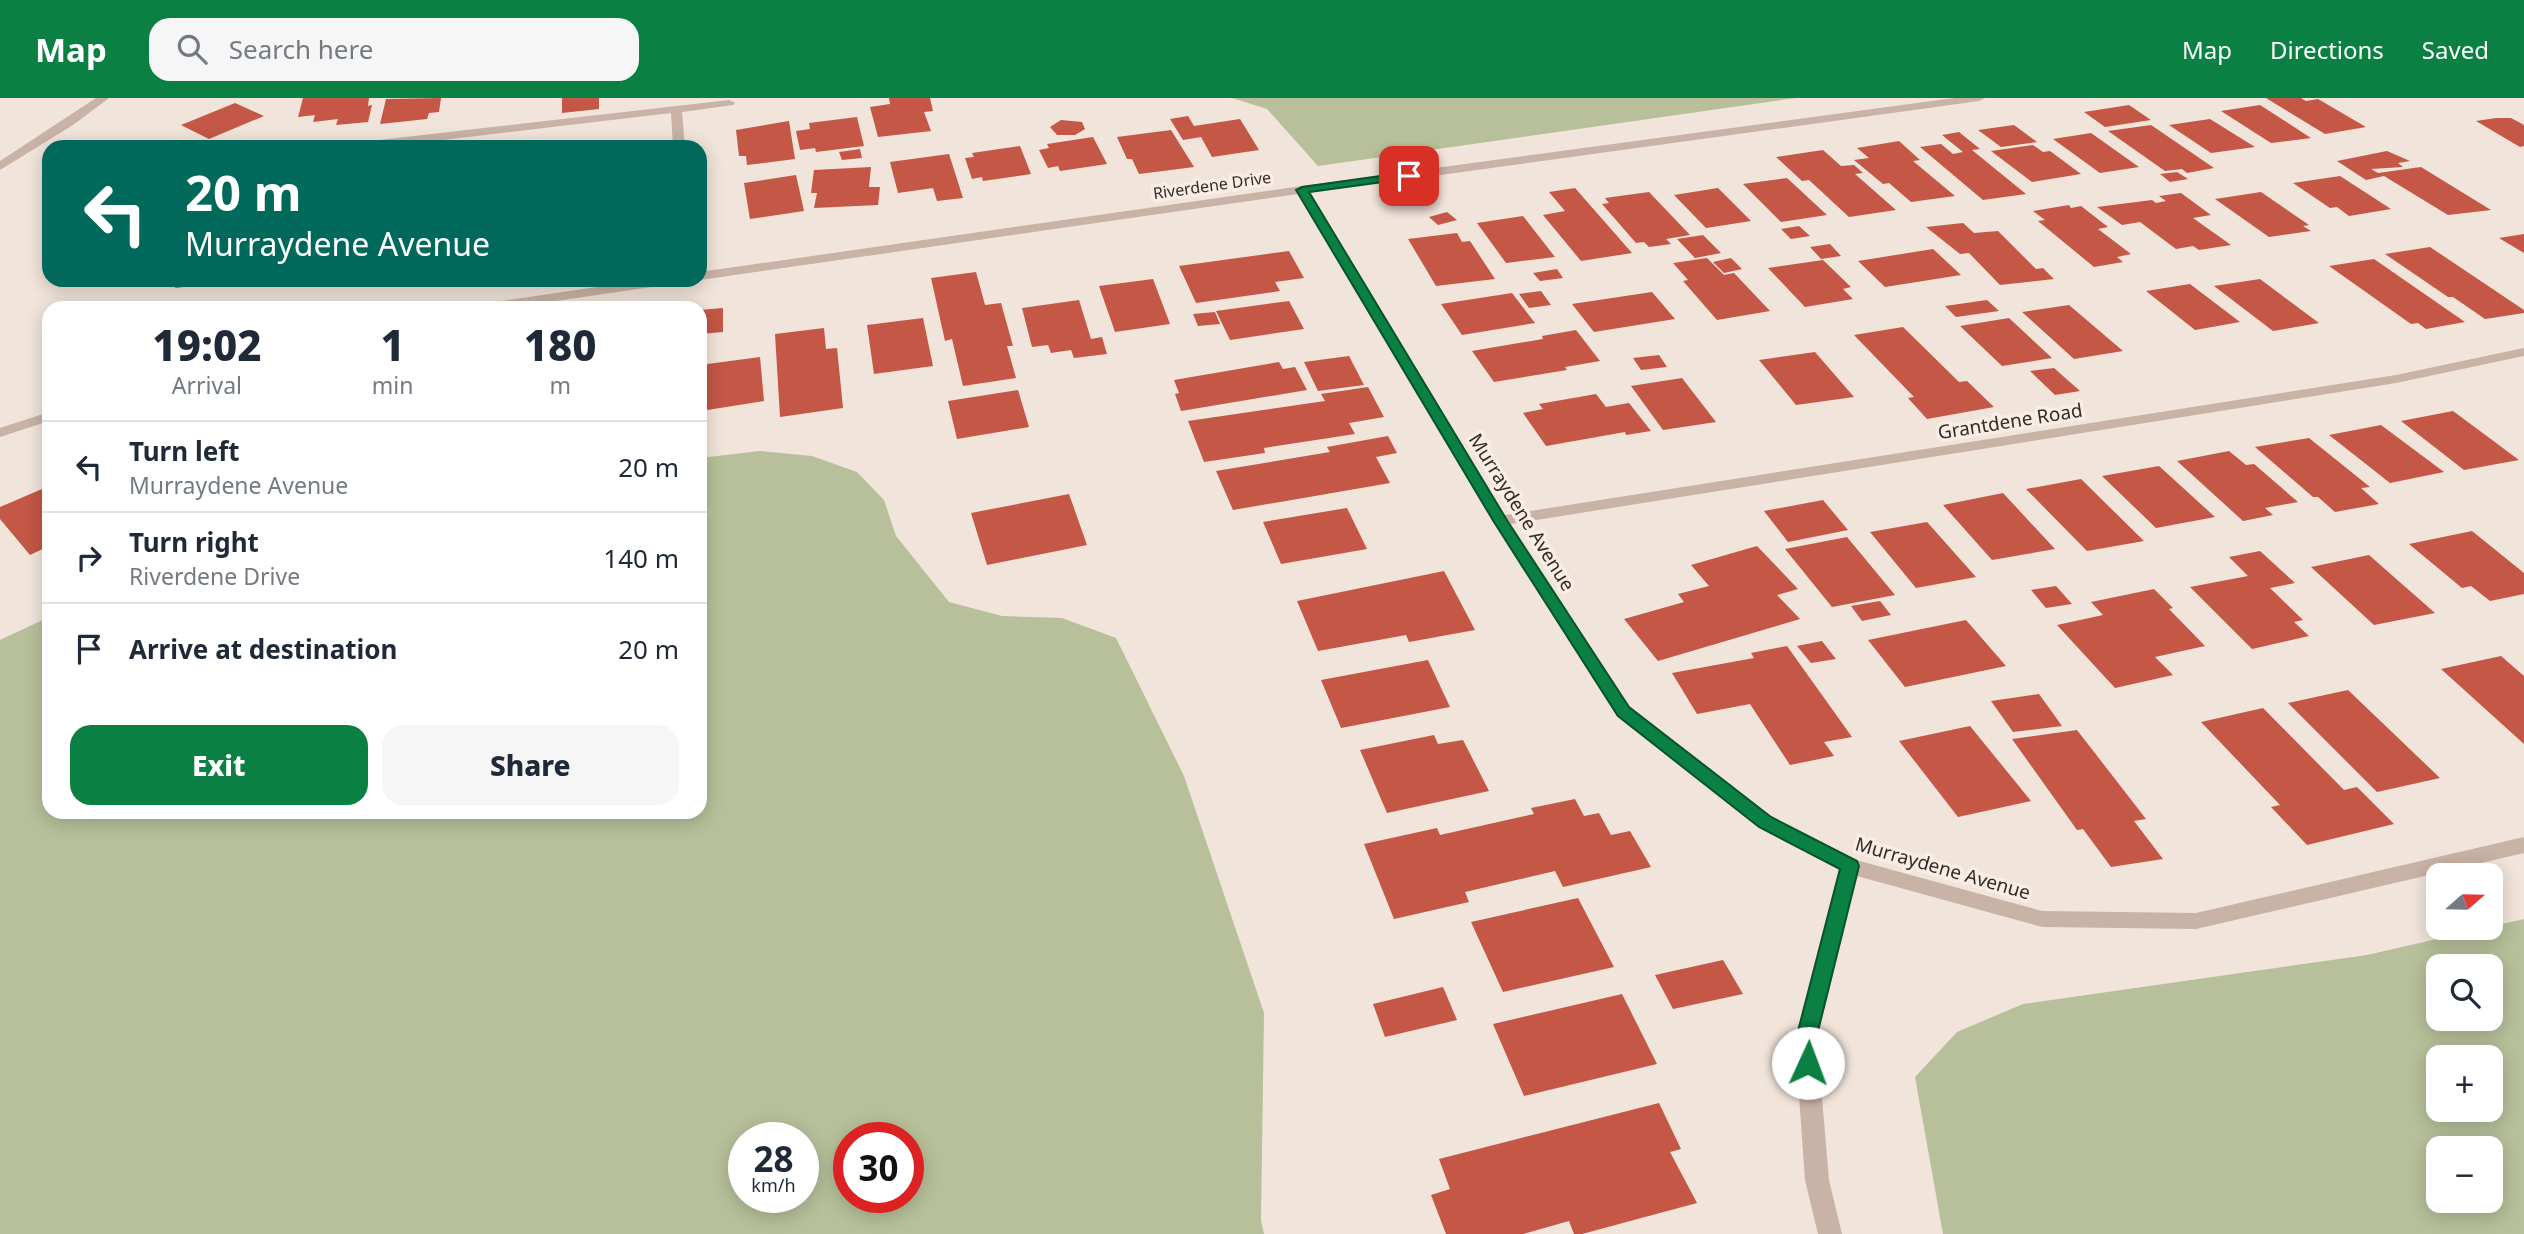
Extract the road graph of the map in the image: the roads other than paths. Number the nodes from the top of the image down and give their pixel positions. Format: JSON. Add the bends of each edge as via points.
{"nodes":[{"id":1,"x":103,"y":98,"type":"edge"},
{"id":2,"x":1979,"y":98,"type":"edge"},
{"id":3,"x":729,"y":103,"type":"dead end"},
{"id":4,"x":676,"y":108,"type":"junction"},
{"id":5,"x":412,"y":140,"type":"edge"},
{"id":6,"x":678,"y":140,"type":"edge"},
{"id":7,"x":0,"y":166,"type":"edge"},
{"id":8,"x":1302,"y":190,"type":"junction"},
{"id":9,"x":707,"y":275,"type":"edge"},
{"id":10,"x":624,"y":287,"type":"edge"},
{"id":11,"x":528,"y":301,"type":"edge"},
{"id":12,"x":2524,"y":352,"type":"edge"},
{"id":13,"x":42,"y":418,"type":"edge"},
{"id":14,"x":0,"y":433,"type":"edge"},
{"id":15,"x":1501,"y":522,"type":"junction"},
{"id":16,"x":2524,"y":845,"type":"edge"},
{"id":17,"x":1850,"y":866,"type":"junction"},
{"id":18,"x":1830,"y":1234,"type":"edge"}],
"edges":[{"from":1,"to":7,"type":"street"},
{"from":2,"to":8,"type":"street","name":"Riverdene Drive"},
{"from":3,"to":4,"type":"street"},
{"from":4,"to":5,"type":"street"},
{"from":4,"to":6,"type":"street"},
{"from":8,"to":9,"type":"street","name":"Riverdene Drive"},
{"from":8,"to":15,"type":"street","name":"Murraydene Avenue"},
{"from":10,"to":11,"type":"street"},
{"from":12,"to":15,"type":"street","name":"Grantdene Road","via":[[2396,379]]},
{"from":13,"to":14,"type":"street"},
{"from":15,"to":17,"type":"street","name":"Murraydene Avenue","via":[[1623,711],[1765,822]]},
{"from":16,"to":17,"type":"street","name":"Murraydene Avenue","via":[[2196,921],[2042,919]]},
{"from":17,"to":18,"type":"street","via":[[1806,1039],[1817,1180]]}]}
